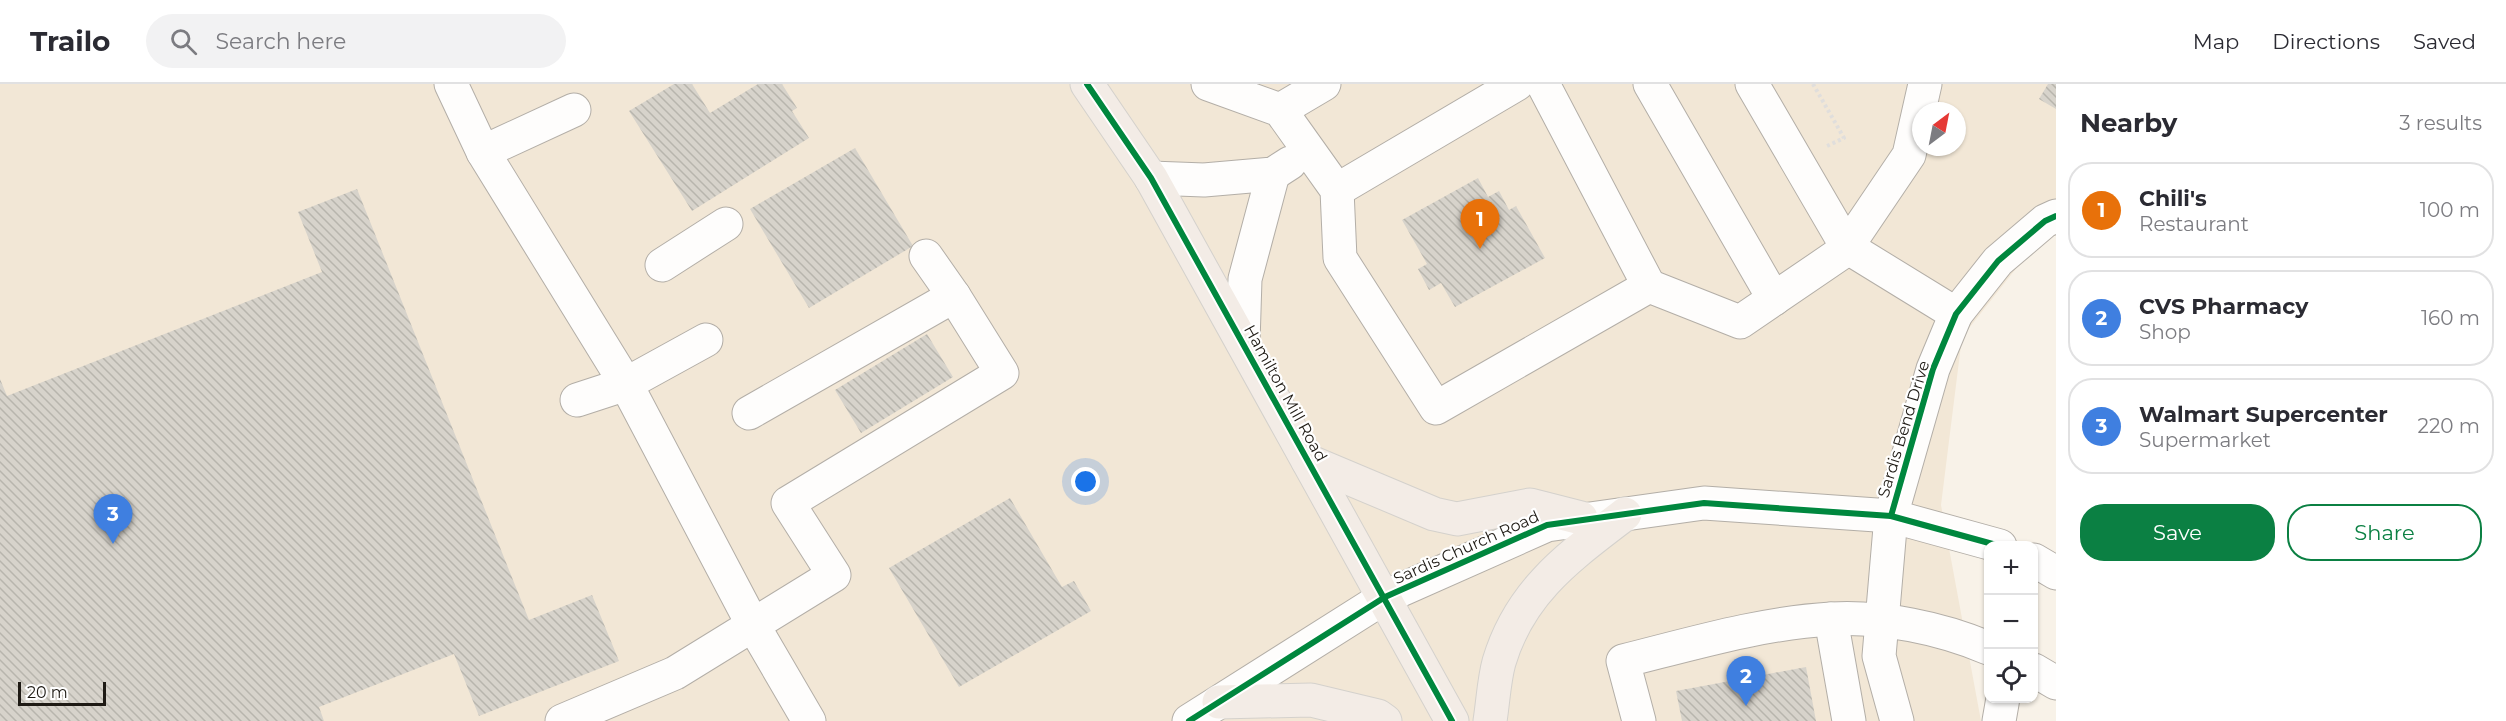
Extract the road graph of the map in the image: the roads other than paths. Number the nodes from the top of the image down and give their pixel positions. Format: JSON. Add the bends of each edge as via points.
{"nodes":[{"id":1,"x":451,"y":84,"type":"edge"},
{"id":2,"x":1088,"y":84,"type":"edge"},
{"id":3,"x":1208,"y":84,"type":"edge"},
{"id":4,"x":1324,"y":84,"type":"edge"},
{"id":5,"x":1517,"y":84,"type":"edge"},
{"id":6,"x":1544,"y":84,"type":"edge"},
{"id":7,"x":1650,"y":84,"type":"edge"},
{"id":8,"x":1752,"y":84,"type":"edge"},
{"id":9,"x":1925,"y":84,"type":"edge"},
{"id":10,"x":574,"y":110,"type":"dead end"},
{"id":11,"x":1280,"y":110,"type":"junction"},
{"id":12,"x":1308,"y":149,"type":"junction"},
{"id":13,"x":483,"y":152,"type":"junction"},
{"id":14,"x":1274,"y":174,"type":"junction"},
{"id":15,"x":1151,"y":178,"type":"junction"},
{"id":16,"x":1337,"y":190,"type":"junction"},
{"id":17,"x":2056,"y":216,"type":"edge"},
{"id":18,"x":726,"y":225,"type":"dead end"},
{"id":19,"x":1847,"y":247,"type":"junction"},
{"id":20,"x":926,"y":256,"type":"dead end"},
{"id":21,"x":662,"y":265,"type":"dead end"},
{"id":22,"x":1649,"y":286,"type":"junction"},
{"id":23,"x":954,"y":296,"type":"junction"},
{"id":24,"x":1774,"y":298,"type":"junction"},
{"id":25,"x":1956,"y":314,"type":"junction"},
{"id":26,"x":706,"y":340,"type":"dead end"},
{"id":27,"x":1243,"y":343,"type":"junction"},
{"id":28,"x":626,"y":384,"type":"junction"},
{"id":29,"x":577,"y":400,"type":"dead end"},
{"id":30,"x":749,"y":413,"type":"dead end"},
{"id":31,"x":1308,"y":461,"type":"junction"},
{"id":32,"x":1625,"y":514,"type":"junction"},
{"id":33,"x":1891,"y":516,"type":"junction"},
{"id":34,"x":1581,"y":518,"type":"junction"},
{"id":35,"x":1984,"y":542,"type":"edge"},
{"id":36,"x":2038,"y":562,"type":"edge"},
{"id":37,"x":2056,"y":573,"type":"edge"},
{"id":38,"x":1385,"y":597,"type":"junction"},
{"id":39,"x":1831,"y":619,"type":"junction"},
{"id":40,"x":1883,"y":621,"type":"junction"},
{"id":41,"x":753,"y":625,"type":"junction"},
{"id":42,"x":1984,"y":646,"type":"edge"},
{"id":43,"x":2038,"y":672,"type":"edge"},
{"id":44,"x":2056,"y":683,"type":"edge"},
{"id":45,"x":1219,"y":702,"type":"junction"},
{"id":46,"x":2002,"y":703,"type":"edge"},
{"id":47,"x":562,"y":721,"type":"edge"},
{"id":48,"x":809,"y":721,"type":"edge"},
{"id":49,"x":1189,"y":721,"type":"edge"},
{"id":50,"x":1385,"y":721,"type":"edge"},
{"id":51,"x":1452,"y":721,"type":"edge"},
{"id":52,"x":1490,"y":721,"type":"edge"},
{"id":53,"x":1639,"y":721,"type":"edge"},
{"id":54,"x":1849,"y":721,"type":"edge"},
{"id":55,"x":1897,"y":721,"type":"edge"},
{"id":56,"x":1999,"y":721,"type":"edge"}],
"edges":[{"from":1,"to":13,"type":"street"},
{"from":2,"to":15,"type":"main road","name":"Hamilton Mill Road"},
{"from":3,"to":11,"type":"street"},
{"from":4,"to":11,"type":"street"},
{"from":5,"to":16,"type":"street"},
{"from":6,"to":22,"type":"street"},
{"from":7,"to":24,"type":"street"},
{"from":8,"to":19,"type":"street"},
{"from":9,"to":19,"type":"street","via":[[1909,155]]},
{"from":10,"to":13,"type":"street"},
{"from":11,"to":12,"type":"street"},
{"from":12,"to":14,"type":"street"},
{"from":12,"to":16,"type":"street"},
{"from":13,"to":28,"type":"street"},
{"from":14,"to":15,"type":"street","via":[[1204,180]]},
{"from":14,"to":27,"type":"street","via":[[1245,279]]},
{"from":15,"to":27,"type":"main road","name":"Hamilton Mill Road"},
{"from":16,"to":22,"type":"street","via":[[1340,258],[1436,408]]},
{"from":17,"to":25,"type":"street","name":"Sardis Bend Drive","via":[[1998,261]]},
{"from":18,"to":21,"type":"street"},
{"from":19,"to":24,"type":"street"},
{"from":19,"to":25,"type":"street"},
{"from":20,"to":23,"type":"street"},
{"from":22,"to":24,"type":"street","via":[[1740,321]]},
{"from":23,"to":30,"type":"street"},
{"from":23,"to":41,"type":"street","via":[[1002,373],[788,503],[834,575]]},
{"from":25,"to":33,"type":"street","name":"Sardis Bend Drive","via":[[1933,369]]},
{"from":26,"to":28,"type":"street"},
{"from":27,"to":31,"type":"main road","name":"Hamilton Mill Road"},
{"from":28,"to":29,"type":"street"},
{"from":28,"to":41,"type":"street"},
{"from":31,"to":34,"type":"main road","via":[[1434,514],[1457,519],[1530,505]]},
{"from":31,"to":38,"type":"main road","name":"Hamilton Mill Road"},
{"from":32,"to":33,"type":"street","name":"Sardis Church Road","via":[[1704,503]]},
{"from":32,"to":34,"type":"street","name":"Sardis Church Road"},
{"from":32,"to":52,"type":"main road","via":[[1541,583],[1517,618],[1499,663]]},
{"from":33,"to":35,"type":"street","name":"Sardis Church Road"},
{"from":33,"to":40,"type":"street","name":"Sardis Bend Drive"},
{"from":34,"to":38,"type":"street","name":"Sardis Church Road","via":[[1547,525]]},
{"from":36,"to":37,"type":"street"},
{"from":38,"to":45,"type":"street","name":"Sardis Church Road"},
{"from":38,"to":51,"type":"main road","name":"Hamilton Mill Road"},
{"from":39,"to":40,"type":"street"},
{"from":39,"to":53,"type":"street","via":[[1758,629],[1623,661]]},
{"from":39,"to":54,"type":"street"},
{"from":40,"to":42,"type":"street","via":[[1955,635]]},
{"from":40,"to":55,"type":"street","name":"Sardis Bend Drive","via":[[1879,656]]},
{"from":41,"to":47,"type":"street","via":[[675,674]]},
{"from":41,"to":48,"type":"street"},
{"from":43,"to":44,"type":"street"},
{"from":45,"to":49,"type":"street","name":"Sardis Church Road"},
{"from":45,"to":50,"type":"main road","via":[[1311,700]]},
{"from":46,"to":56,"type":"street"}]}
